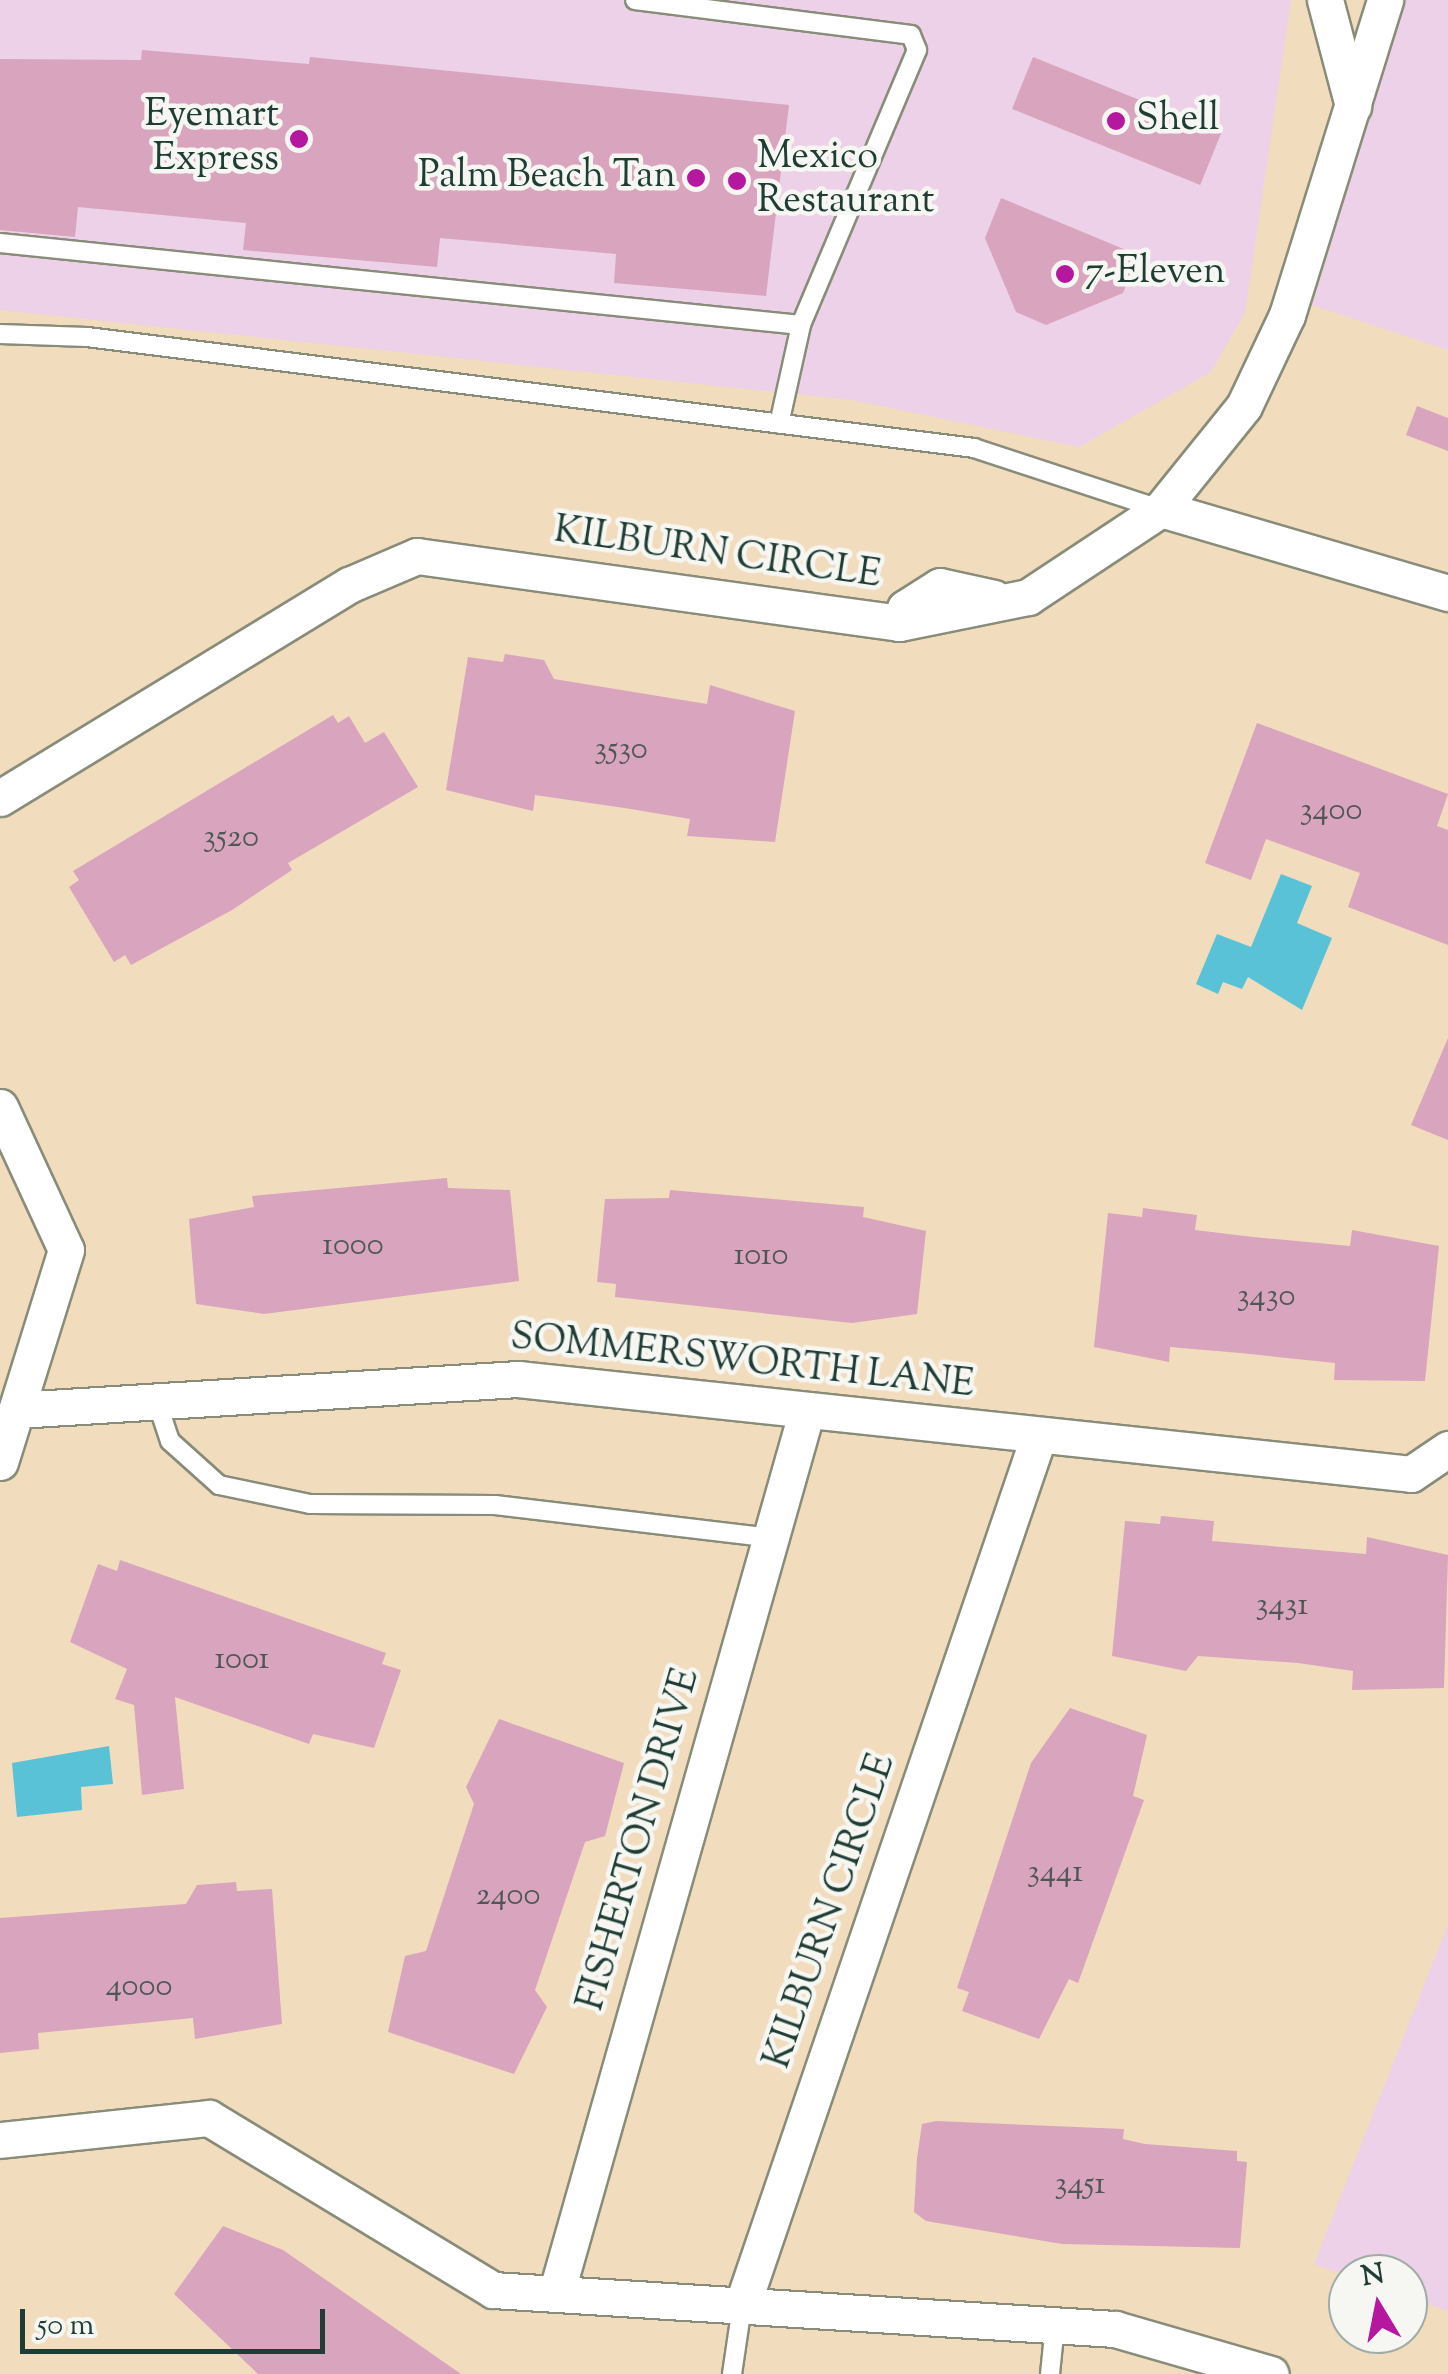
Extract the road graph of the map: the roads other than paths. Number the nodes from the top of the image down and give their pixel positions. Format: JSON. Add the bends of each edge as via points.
{"nodes":[{"id":1,"x":635,"y":0,"type":"edge"},
{"id":2,"x":1325,"y":0,"type":"edge"},
{"id":3,"x":1384,"y":0,"type":"edge"},
{"id":4,"x":1353,"y":106,"type":"junction"},
{"id":5,"x":0,"y":242,"type":"edge"},
{"id":6,"x":802,"y":325,"type":"junction"},
{"id":7,"x":0,"y":334,"type":"edge"},
{"id":8,"x":779,"y":424,"type":"junction"},
{"id":9,"x":1160,"y":509,"type":"junction"},
{"id":10,"x":1448,"y":592,"type":"edge"},
{"id":11,"x":0,"y":798,"type":"edge"},
{"id":12,"x":0,"y":1106,"type":"edge"},
{"id":13,"x":158,"y":1402,"type":"junction"},
{"id":14,"x":17,"y":1410,"type":"junction"},
{"id":15,"x":808,"y":1410,"type":"junction"},
{"id":16,"x":1039,"y":1435,"type":"junction"},
{"id":17,"x":1448,"y":1449,"type":"edge"},
{"id":18,"x":0,"y":1462,"type":"edge"},
{"id":19,"x":771,"y":1538,"type":"junction"},
{"id":20,"x":0,"y":2140,"type":"edge"},
{"id":21,"x":556,"y":2294,"type":"junction"},
{"id":22,"x":742,"y":2306,"type":"junction"},
{"id":23,"x":1055,"y":2325,"type":"junction"},
{"id":24,"x":732,"y":2374,"type":"edge"},
{"id":25,"x":1050,"y":2374,"type":"edge"},
{"id":26,"x":1271,"y":2374,"type":"edge"}],
"edges":[{"from":1,"to":6,"type":"lane","via":[[911,35],[916,71]]},
{"from":2,"to":4,"type":"street"},
{"from":3,"to":4,"type":"street"},
{"from":4,"to":9,"type":"street","via":[[1268,360],[1244,406]]},
{"from":5,"to":6,"type":"lane"},
{"from":6,"to":8,"type":"lane"},
{"from":7,"to":8,"type":"lane","via":[[87,337]]},
{"from":8,"to":9,"type":"lane","via":[[974,448]]},
{"from":9,"to":10,"type":"street"},
{"from":9,"to":11,"type":"street","name":"KILBURN CIRCLE","via":[[1028,597],[1005,602],[940,586],[904,608],[900,623],[417,556],[349,585]]},
{"from":12,"to":14,"type":"street","via":[[66,1250]]},
{"from":13,"to":14,"type":"street","name":"SOMMERSWORTH LANE"},
{"from":13,"to":15,"type":"street","name":"SOMMERSWORTH LANE","via":[[518,1379]]},
{"from":13,"to":19,"type":"lane","via":[[170,1440],[219,1485],[310,1504],[495,1504]]},
{"from":14,"to":18,"type":"street"},
{"from":15,"to":16,"type":"street","name":"SOMMERSWORTH LANE"},
{"from":15,"to":19,"type":"street","name":"FISHERTON DRIVE"},
{"from":16,"to":17,"type":"street","via":[[1411,1474]]},
{"from":16,"to":22,"type":"street","name":"KILBURN CIRCLE"},
{"from":19,"to":21,"type":"street","name":"FISHERTON DRIVE"},
{"from":20,"to":21,"type":"street","via":[[209,2118],[493,2290]]},
{"from":21,"to":22,"type":"street"},
{"from":22,"to":23,"type":"street"},
{"from":22,"to":24,"type":"lane"},
{"from":23,"to":25,"type":"lane"},
{"from":23,"to":26,"type":"street","via":[[1115,2329]]}]}
